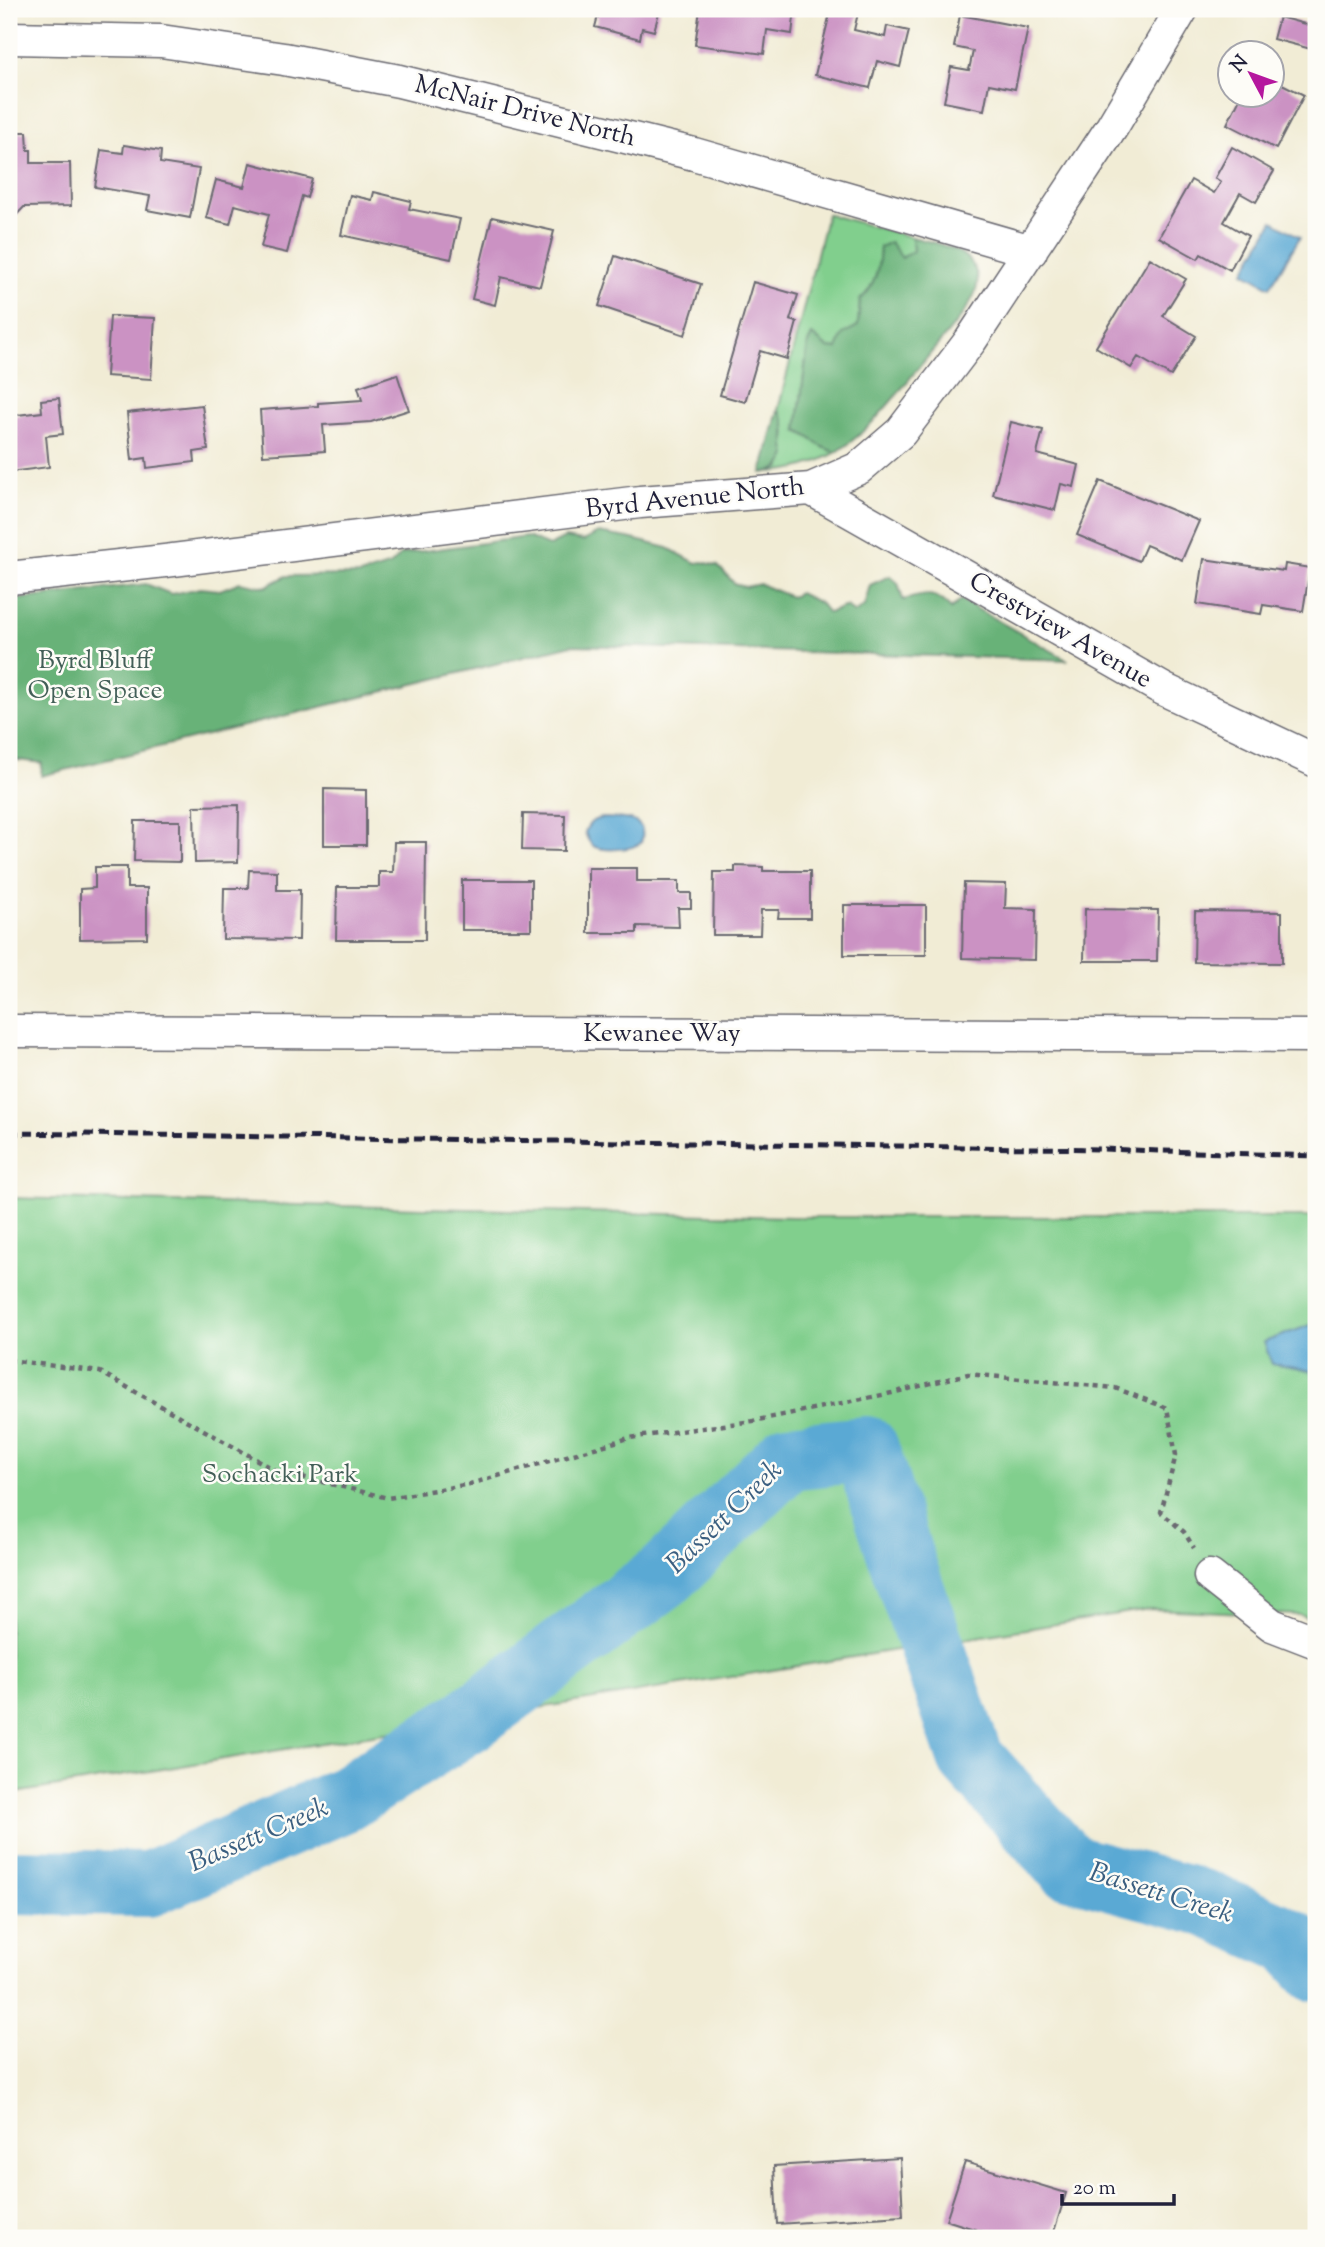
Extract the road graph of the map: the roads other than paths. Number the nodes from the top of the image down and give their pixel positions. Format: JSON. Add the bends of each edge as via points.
{"nodes":[{"id":1,"x":1182,"y":9,"type":"edge"},
{"id":2,"x":9,"y":38,"type":"edge"},
{"id":3,"x":1031,"y":251,"type":"junction"},
{"id":4,"x":811,"y":489,"type":"junction"},
{"id":5,"x":9,"y":578,"type":"edge"},
{"id":6,"x":1316,"y":761,"type":"edge"},
{"id":7,"x":9,"y":1031,"type":"edge"},
{"id":8,"x":1316,"y":1037,"type":"edge"},
{"id":9,"x":1210,"y":1576,"type":"road end"},
{"id":10,"x":1316,"y":1642,"type":"edge"}],
"edges":[{"from":1,"to":3,"type":"street","name":"Byrd Avenue North"},
{"from":2,"to":3,"type":"street","name":"McNair Drive North","via":[[160,41],[399,81],[694,154]]},
{"from":3,"to":4,"type":"street","name":"Byrd Avenue North","via":[[901,432],[859,468]]},
{"from":4,"to":5,"type":"street","name":"Byrd Avenue North","via":[[640,502]]},
{"from":4,"to":6,"type":"street","name":"Crestview Avenue","via":[[1163,689]]},
{"from":7,"to":8,"type":"street","name":"Kewanee Way"},
{"from":9,"to":10,"type":"street","via":[[1272,1625]]}]}
